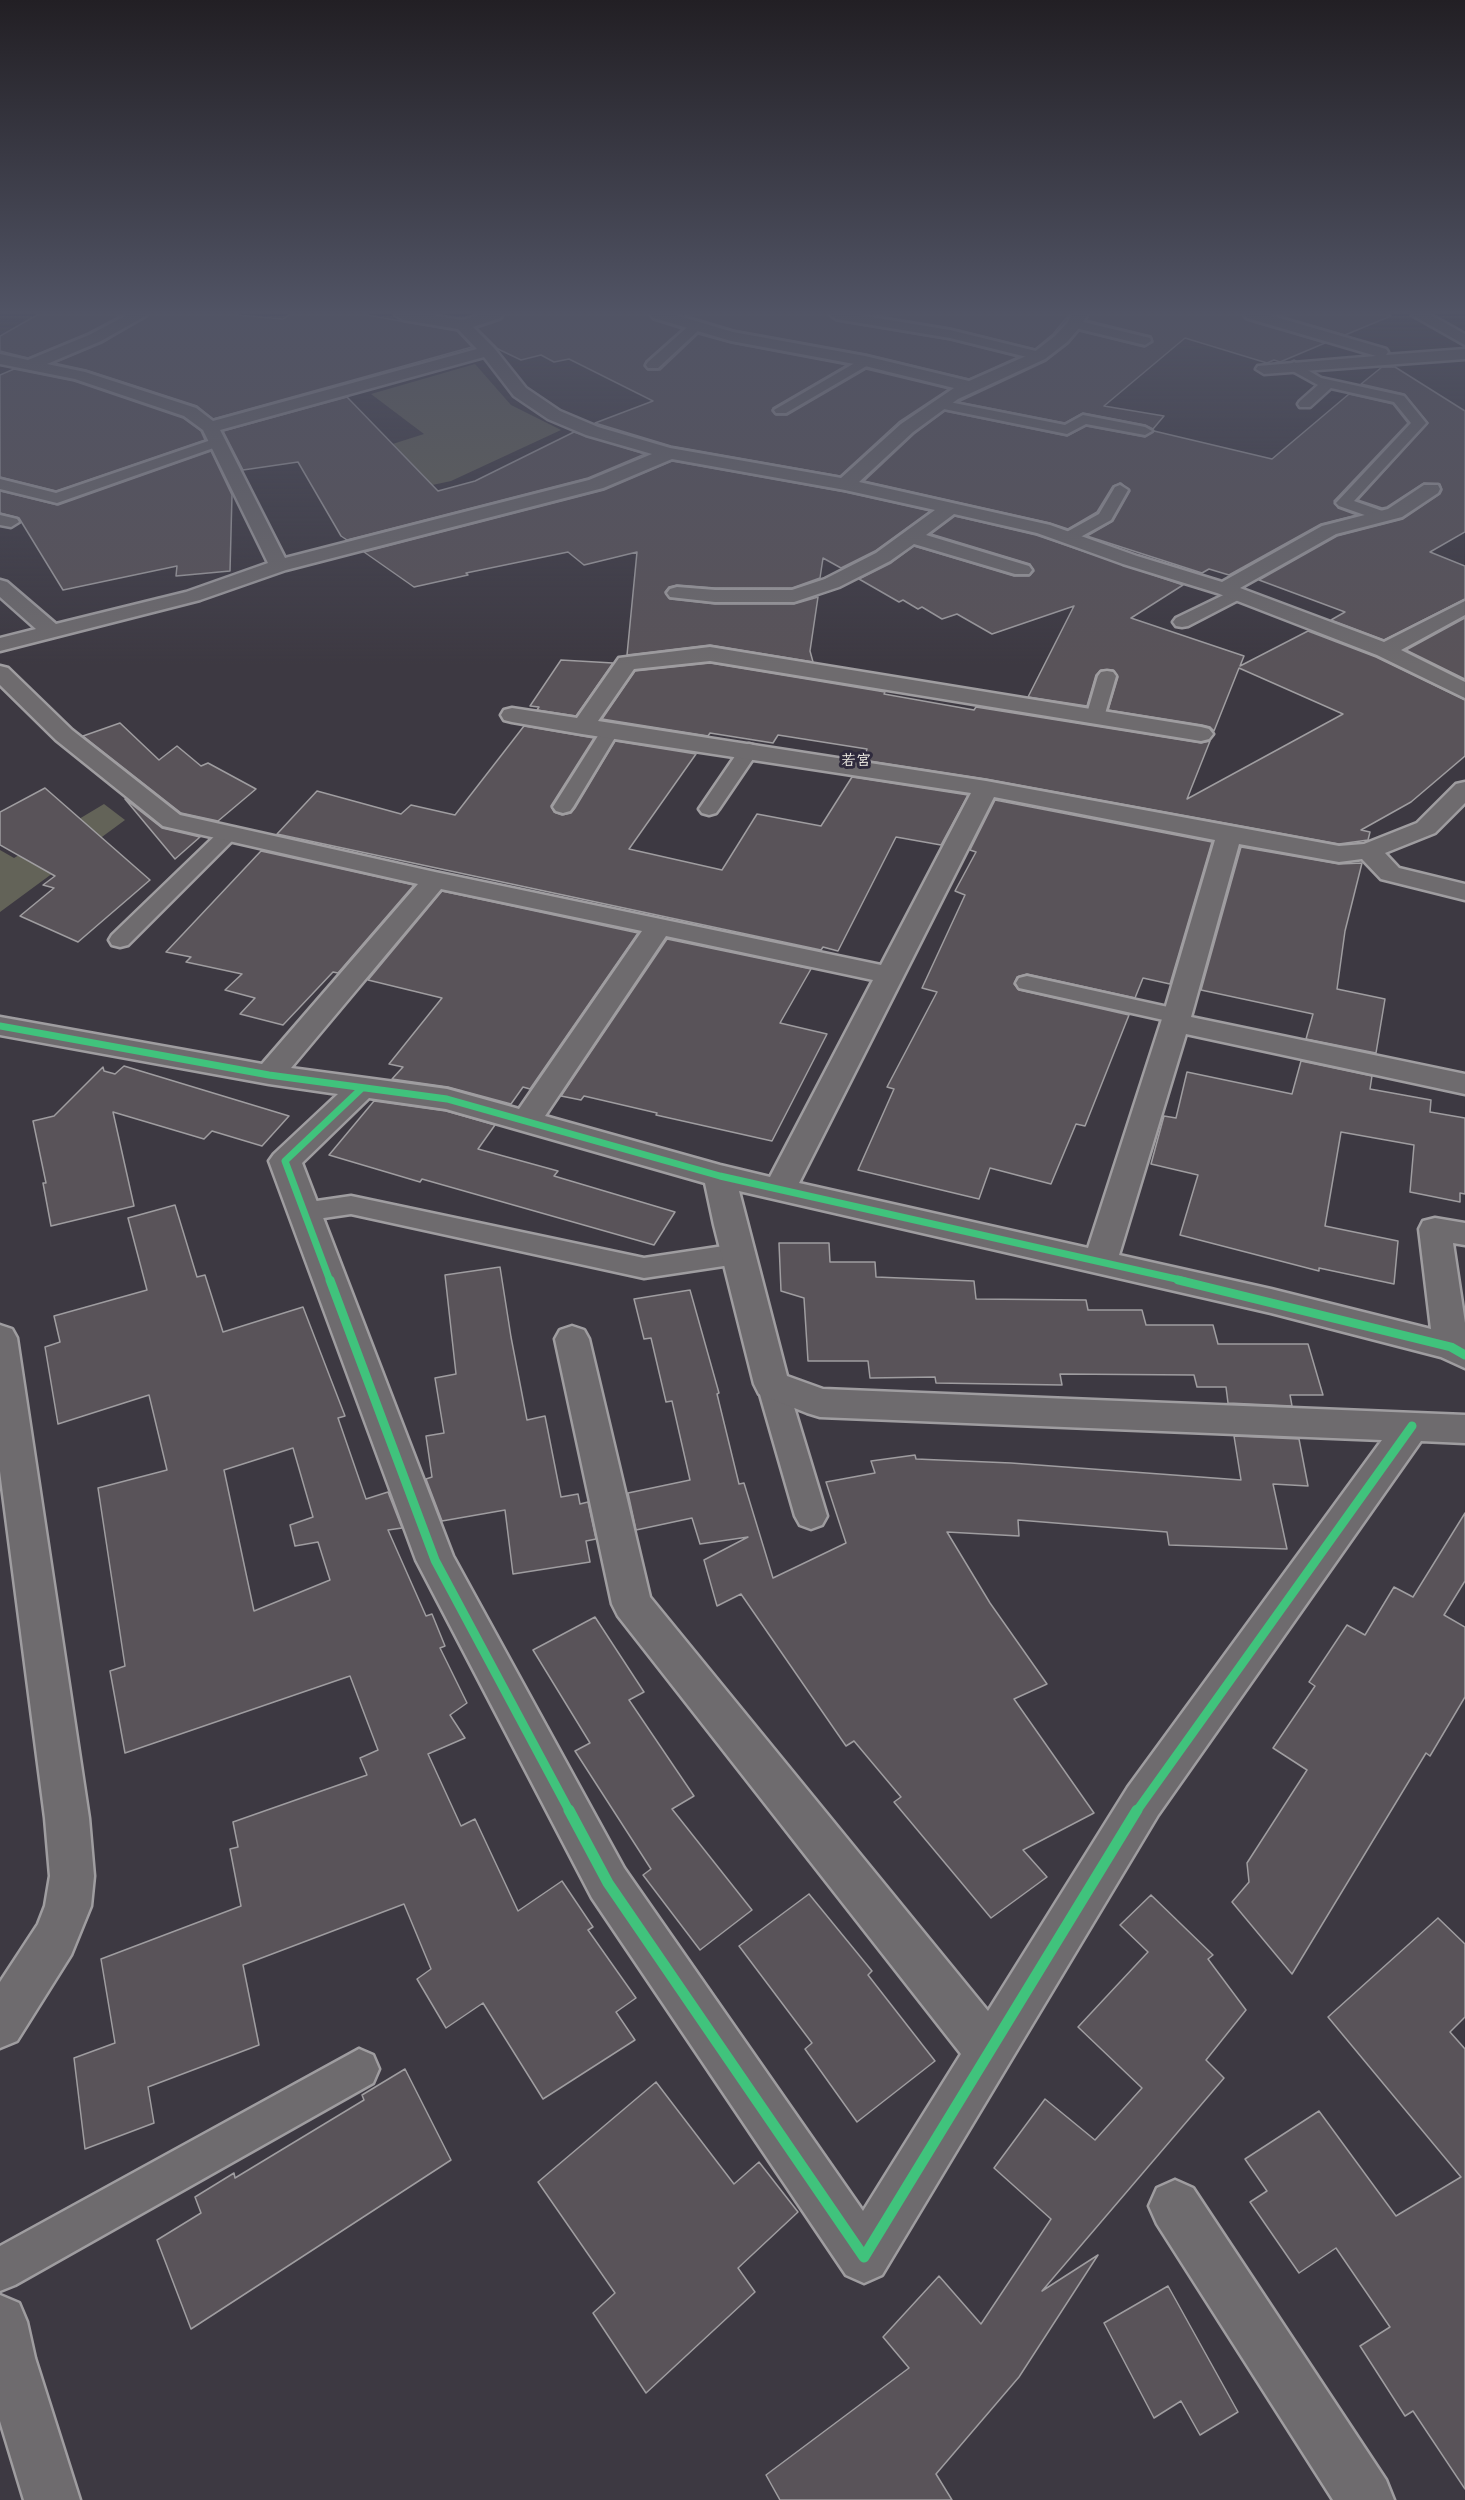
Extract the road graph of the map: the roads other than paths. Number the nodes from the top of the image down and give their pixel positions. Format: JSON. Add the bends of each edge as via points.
{"nodes":[{"id":1,"x":211,"y":432,"type":"edge"},
{"id":2,"x":222,"y":432,"type":"edge"},
{"id":3,"x":599,"y":432,"type":"edge"},
{"id":4,"x":903,"y":432,"type":"edge"},
{"id":5,"x":1411,"y":432,"type":"edge"},
{"id":6,"x":214,"y":434,"type":"junction"},
{"id":7,"x":670,"y":453,"type":"junction"},
{"id":8,"x":0,"y":484,"type":"edge"},
{"id":9,"x":845,"y":484,"type":"junction"},
{"id":10,"x":1431,"y":489,"type":"dead end"},
{"id":11,"x":1120,"y":490,"type":"dead end"},
{"id":12,"x":949,"y":509,"type":"junction"},
{"id":13,"x":1382,"y":516,"type":"junction"},
{"id":14,"x":911,"y":537,"type":"junction"},
{"id":15,"x":1068,"y":537,"type":"junction"},
{"id":16,"x":279,"y":566,"type":"junction"},
{"id":17,"x":1022,"y":570,"type":"dead end"},
{"id":18,"x":0,"y":586,"type":"edge"},
{"id":19,"x":1230,"y":592,"type":"junction"},
{"id":20,"x":676,"y":593,"type":"dead end"},
{"id":21,"x":1465,"y":607,"type":"edge"},
{"id":22,"x":1182,"y":622,"type":"dead end"},
{"id":23,"x":52,"y":632,"type":"junction"},
{"id":24,"x":0,"y":645,"type":"edge"},
{"id":25,"x":1385,"y":650,"type":"junction"},
{"id":26,"x":0,"y":673,"type":"edge"},
{"id":27,"x":1107,"y":676,"type":"dead end"},
{"id":28,"x":1465,"y":691,"type":"edge"},
{"id":29,"x":512,"y":715,"type":"dead end"},
{"id":30,"x":1095,"y":717,"type":"junction"},
{"id":31,"x":582,"y":727,"type":"junction"},
{"id":32,"x":610,"y":731,"type":"junction"},
{"id":33,"x":1201,"y":734,"type":"dead end"},
{"id":34,"x":748,"y":750,"type":"junction"},
{"id":35,"x":986,"y":788,"type":"junction"},
{"id":36,"x":1465,"y":789,"type":"edge"},
{"id":37,"x":563,"y":807,"type":"dead end"},
{"id":38,"x":709,"y":809,"type":"dead end"},
{"id":39,"x":228,"y":834,"type":"junction"},
{"id":40,"x":1229,"y":835,"type":"junction"},
{"id":41,"x":1368,"y":851,"type":"junction"},
{"id":42,"x":435,"y":880,"type":"junction"},
{"id":43,"x":1465,"y":892,"type":"edge"},
{"id":44,"x":659,"y":927,"type":"junction"},
{"id":45,"x":120,"y":940,"type":"dead end"},
{"id":46,"x":890,"y":975,"type":"junction"},
{"id":47,"x":1027,"y":983,"type":"dead end"},
{"id":48,"x":1176,"y":1020,"type":"junction"},
{"id":49,"x":0,"y":1026,"type":"edge"},
{"id":50,"x":268,"y":1075,"type":"junction"},
{"id":51,"x":1465,"y":1084,"type":"edge"},
{"id":52,"x":362,"y":1089,"type":"junction"},
{"id":53,"x":527,"y":1120,"type":"junction"},
{"id":54,"x":720,"y":1176,"type":"junction"},
{"id":55,"x":779,"y":1190,"type":"junction"},
{"id":56,"x":303,"y":1212,"type":"junction"},
{"id":57,"x":1465,"y":1234,"type":"edge"},
{"id":58,"x":737,"y":1254,"type":"junction"},
{"id":59,"x":1100,"y":1262,"type":"junction"},
{"id":60,"x":0,"y":1338,"type":"edge"},
{"id":61,"x":572,"y":1339,"type":"dead end"},
{"id":62,"x":1458,"y":1351,"type":"edge"},
{"id":63,"x":772,"y":1384,"type":"junction"},
{"id":64,"x":1412,"y":1426,"type":"junction"},
{"id":65,"x":1465,"y":1429,"type":"edge"},
{"id":66,"x":811,"y":1516,"type":"dead end"},
{"id":67,"x":8,"y":2000,"type":"edge"},
{"id":68,"x":989,"y":2051,"type":"junction"},
{"id":69,"x":359,"y":2069,"type":"dead end"},
{"id":70,"x":1174,"y":2206,"type":"dead end"},
{"id":71,"x":0,"y":2270,"type":"edge"},
{"id":72,"x":0,"y":2322,"type":"edge"},
{"id":73,"x":52,"y":2500,"type":"edge"},
{"id":74,"x":1366,"y":2500,"type":"edge"}],
"edges":[{"from":1,"to":6,"type":"street"},
{"from":2,"to":6,"type":"street"},
{"from":3,"to":7,"type":"street"},
{"from":4,"to":9,"type":"street"},
{"from":5,"to":13,"type":"lane","via":[[1344,504]]},
{"from":6,"to":8,"type":"lane","via":[[57,498]]},
{"from":6,"to":16,"type":"street"},
{"from":7,"to":9,"type":"street"},
{"from":7,"to":16,"type":"street","via":[[596,484]]},
{"from":9,"to":12,"type":"street"},
{"from":10,"to":13,"type":"street","via":[[1395,513]]},
{"from":11,"to":15,"type":"lane","via":[[1105,517]]},
{"from":12,"to":14,"type":"street"},
{"from":12,"to":15,"type":"street"},
{"from":13,"to":19,"type":"street","via":[[1329,530]]},
{"from":14,"to":17,"type":"street"},
{"from":14,"to":20,"type":"street","via":[[883,557],[832,583],[794,596]]},
{"from":15,"to":19,"type":"street"},
{"from":16,"to":23,"type":"street","via":[[193,596]]},
{"from":18,"to":23,"type":"street"},
{"from":19,"to":22,"type":"lane"},
{"from":19,"to":25,"type":"street"},
{"from":21,"to":25,"type":"street"},
{"from":23,"to":24,"type":"street"},
{"from":25,"to":28,"type":"street"},
{"from":26,"to":39,"type":"street","via":[[64,735],[172,821]]},
{"from":27,"to":30,"type":"lane"},
{"from":29,"to":31,"type":"street"},
{"from":30,"to":31,"type":"street","via":[[710,654],[627,663]]},
{"from":30,"to":33,"type":"street"},
{"from":31,"to":32,"type":"street"},
{"from":32,"to":34,"type":"street"},
{"from":32,"to":37,"type":"lane"},
{"from":34,"to":35,"type":"street"},
{"from":34,"to":38,"type":"lane"},
{"from":35,"to":40,"type":"street"},
{"from":35,"to":46,"type":"street"},
{"from":36,"to":41,"type":"street","via":[[1426,828]]},
{"from":39,"to":42,"type":"street"},
{"from":39,"to":45,"type":"lane"},
{"from":40,"to":41,"type":"street","via":[[1339,854]]},
{"from":40,"to":48,"type":"street"},
{"from":41,"to":43,"type":"street","via":[[1390,874]]},
{"from":42,"to":44,"type":"street"},
{"from":42,"to":50,"type":"street"},
{"from":44,"to":46,"type":"street"},
{"from":44,"to":53,"type":"street"},
{"from":46,"to":55,"type":"street"},
{"from":47,"to":48,"type":"lane"},
{"from":48,"to":51,"type":"street"},
{"from":48,"to":59,"type":"street"},
{"from":49,"to":50,"type":"street"},
{"from":50,"to":52,"type":"street"},
{"from":52,"to":53,"type":"street","via":[[447,1099]]},
{"from":52,"to":56,"type":"street","via":[[285,1161]]},
{"from":53,"to":54,"type":"street"},
{"from":54,"to":55,"type":"street"},
{"from":54,"to":58,"type":"street"},
{"from":55,"to":59,"type":"street"},
{"from":56,"to":58,"type":"lane","via":[[351,1205],[644,1268]]},
{"from":56,"to":68,"type":"street","via":[[435,1560],[608,1883],[864,2257]]},
{"from":57,"to":62,"type":"street","via":[[1435,1229]]},
{"from":58,"to":63,"type":"street"},
{"from":59,"to":62,"type":"street","via":[[1271,1301]]},
{"from":60,"to":67,"type":"street","via":[[72,1876],[68,1906],[55,1939]]},
{"from":61,"to":68,"type":"street","via":[[632,1604]]},
{"from":63,"to":64,"type":"street","via":[[820,1403]]},
{"from":63,"to":66,"type":"lane"},
{"from":64,"to":65,"type":"street"},
{"from":64,"to":68,"type":"street","via":[[1143,1801]]},
{"from":69,"to":71,"type":"lane"},
{"from":70,"to":74,"type":"street"},
{"from":72,"to":73,"type":"street"}]}
